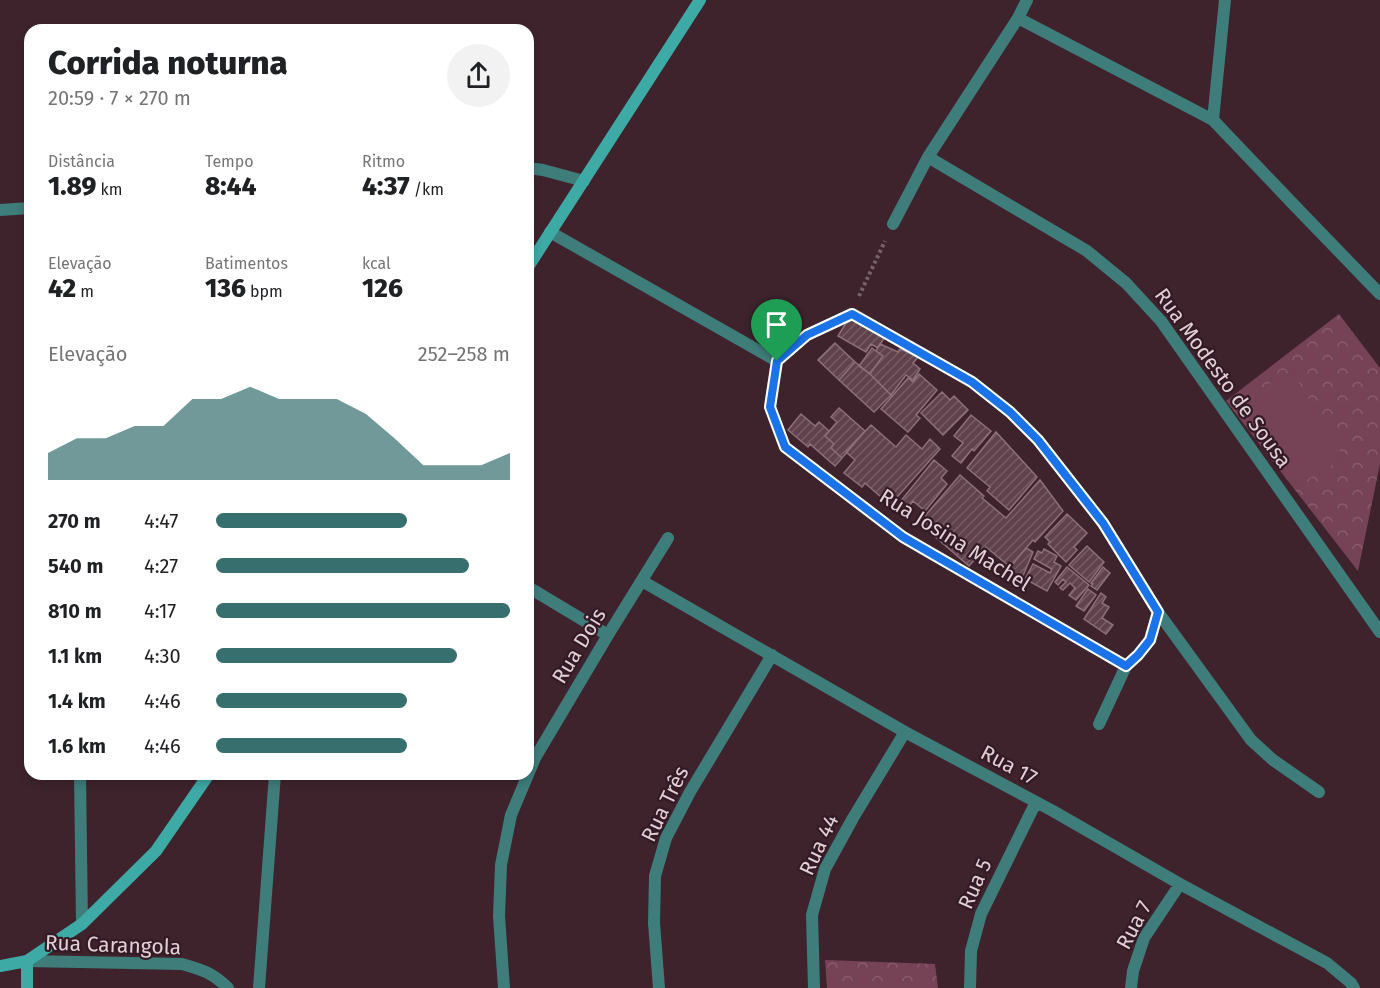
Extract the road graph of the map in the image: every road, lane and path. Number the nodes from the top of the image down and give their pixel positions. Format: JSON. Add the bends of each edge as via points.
{"nodes":[{"id":1,"x":700,"y":0,"type":"edge"},
{"id":2,"x":1028,"y":0,"type":"edge"},
{"id":3,"x":1225,"y":0,"type":"edge"},
{"id":4,"x":1018,"y":18,"type":"junction"},
{"id":5,"x":1213,"y":120,"type":"junction"},
{"id":6,"x":928,"y":157,"type":"junction"},
{"id":7,"x":534,"y":169,"type":"edge"},
{"id":8,"x":584,"y":181,"type":"junction"},
{"id":9,"x":24,"y":208,"type":"edge"},
{"id":10,"x":0,"y":210,"type":"edge"},
{"id":11,"x":893,"y":224,"type":"joint"},
{"id":12,"x":550,"y":232,"type":"junction"},
{"id":13,"x":534,"y":257,"type":"edge"},
{"id":14,"x":1380,"y":294,"type":"edge"},
{"id":15,"x":852,"y":314,"type":"junction"},
{"id":16,"x":777,"y":361,"type":"junction"},
{"id":17,"x":668,"y":538,"type":"dead end"},
{"id":18,"x":642,"y":581,"type":"junction"},
{"id":19,"x":534,"y":591,"type":"edge"},
{"id":20,"x":1158,"y":612,"type":"junction"},
{"id":21,"x":1380,"y":632,"type":"edge"},
{"id":22,"x":608,"y":635,"type":"junction"},
{"id":23,"x":772,"y":655,"type":"junction"},
{"id":24,"x":1126,"y":666,"type":"junction"},
{"id":25,"x":1099,"y":724,"type":"dead end"},
{"id":26,"x":905,"y":732,"type":"junction"},
{"id":27,"x":534,"y":760,"type":"edge"},
{"id":28,"x":80,"y":780,"type":"edge"},
{"id":29,"x":205,"y":780,"type":"edge"},
{"id":30,"x":275,"y":780,"type":"edge"},
{"id":31,"x":526,"y":780,"type":"edge"},
{"id":32,"x":1319,"y":792,"type":"dead end"},
{"id":33,"x":1036,"y":802,"type":"junction"},
{"id":34,"x":1180,"y":884,"type":"junction"},
{"id":35,"x":82,"y":924,"type":"junction"},
{"id":36,"x":27,"y":961,"type":"junction"},
{"id":37,"x":0,"y":966,"type":"edge"},
{"id":38,"x":27,"y":988,"type":"edge"},
{"id":39,"x":228,"y":988,"type":"edge"},
{"id":40,"x":259,"y":988,"type":"edge"},
{"id":41,"x":504,"y":988,"type":"edge"},
{"id":42,"x":659,"y":988,"type":"edge"},
{"id":43,"x":814,"y":988,"type":"edge"},
{"id":44,"x":970,"y":988,"type":"edge"},
{"id":45,"x":1131,"y":988,"type":"edge"},
{"id":46,"x":1353,"y":988,"type":"edge"}],
"edges":[{"from":1,"to":8,"type":"main road"},
{"from":2,"to":4,"type":"street"},
{"from":3,"to":5,"type":"street"},
{"from":4,"to":5,"type":"street"},
{"from":4,"to":6,"type":"street"},
{"from":5,"to":14,"type":"street"},
{"from":6,"to":11,"type":"street"},
{"from":6,"to":21,"type":"street","name":"Rua Modesto de Sousa","via":[[1087,251],[1126,283],[1161,321]]},
{"from":7,"to":8,"type":"street"},
{"from":8,"to":12,"type":"main road"},
{"from":9,"to":10,"type":"street"},
{"from":11,"to":15,"type":"path"},
{"from":12,"to":13,"type":"main road"},
{"from":12,"to":16,"type":"street"},
{"from":15,"to":16,"type":"street","via":[[807,335]]},
{"from":15,"to":20,"type":"street","via":[[972,382],[1010,412],[1038,440],[1103,523]]},
{"from":16,"to":24,"type":"street","name":"Rua Josina Machel","via":[[770,407],[785,447],[903,537]]},
{"from":17,"to":18,"type":"street","name":"Rua Dois"},
{"from":18,"to":22,"type":"street","name":"Rua Dois"},
{"from":18,"to":23,"type":"street","name":"Rua 17"},
{"from":19,"to":22,"type":"street"},
{"from":20,"to":24,"type":"street","via":[[1150,640]]},
{"from":20,"to":32,"type":"street","via":[[1251,740]]},
{"from":22,"to":27,"type":"street","name":"Rua Dois"},
{"from":23,"to":26,"type":"street","name":"Rua 17"},
{"from":23,"to":42,"type":"street","name":"Rua Três","via":[[666,838],[655,876]]},
{"from":24,"to":25,"type":"street"},
{"from":26,"to":33,"type":"street","name":"Rua 17"},
{"from":26,"to":43,"type":"street","name":"Rua 44","via":[[825,869],[812,915]]},
{"from":28,"to":35,"type":"street"},
{"from":29,"to":35,"type":"main road","via":[[156,851]]},
{"from":30,"to":40,"type":"street"},
{"from":31,"to":41,"type":"street","name":"Rua Dois","via":[[511,815],[501,865],[499,916]]},
{"from":33,"to":34,"type":"street","name":"Rua 17"},
{"from":33,"to":44,"type":"street","name":"Rua 5","via":[[981,914],[971,951]]},
{"from":34,"to":45,"type":"street","name":"Rua 7","via":[[1144,938]]},
{"from":34,"to":46,"type":"street","name":"Rua 17","via":[[1327,963]]},
{"from":35,"to":36,"type":"main road"},
{"from":36,"to":37,"type":"main road"},
{"from":36,"to":38,"type":"main road"},
{"from":36,"to":39,"type":"street","name":"Rua Carangola","via":[[182,964],[201,969]]}]}
